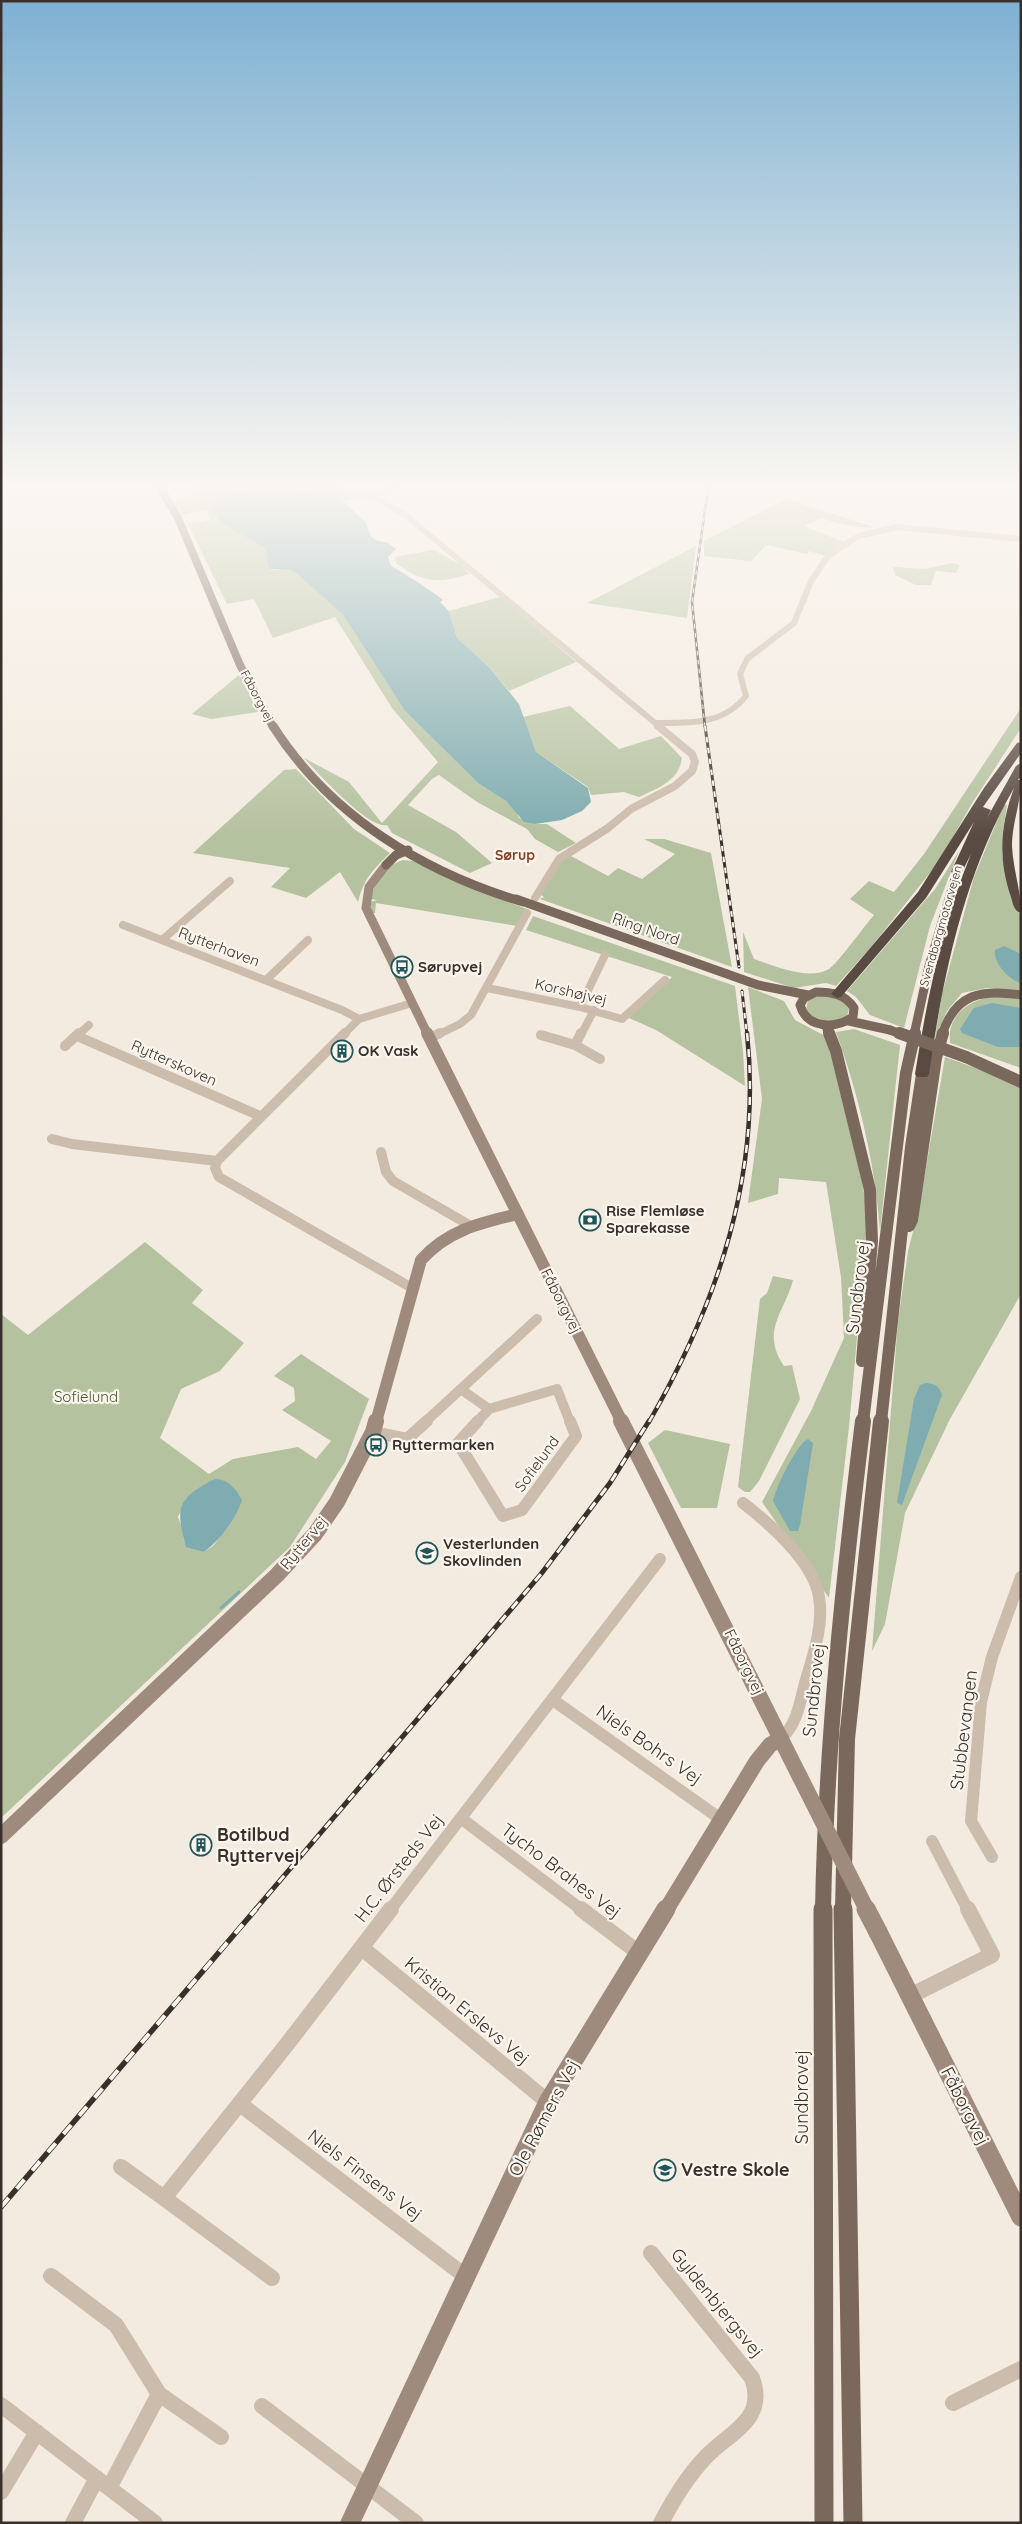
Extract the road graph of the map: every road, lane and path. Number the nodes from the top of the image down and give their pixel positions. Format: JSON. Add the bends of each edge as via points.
{"nodes":[{"id":1,"x":211,"y":600,"type":"edge"},
{"id":2,"x":507,"y":600,"type":"edge"},
{"id":3,"x":805,"y":600,"type":"edge"},
{"id":4,"x":656,"y":723,"type":"junction"},
{"id":5,"x":1021,"y":745,"type":"edge"},
{"id":6,"x":1021,"y":766,"type":"edge"},
{"id":7,"x":1021,"y":782,"type":"edge"},
{"id":8,"x":325,"y":789,"type":"junction"},
{"id":9,"x":405,"y":853,"type":"junction"},
{"id":10,"x":386,"y":865,"type":"junction"},
{"id":11,"x":957,"y":872,"type":"joint"},
{"id":12,"x":230,"y":881,"type":"dead end"},
{"id":13,"x":535,"y":898,"type":"dead end"},
{"id":14,"x":1021,"y":908,"type":"edge"},
{"id":15,"x":527,"y":913,"type":"dead end"},
{"id":16,"x":123,"y":925,"type":"dead end"},
{"id":17,"x":162,"y":940,"type":"junction"},
{"id":18,"x":308,"y":940,"type":"dead end"},
{"id":19,"x":605,"y":955,"type":"dead end"},
{"id":20,"x":266,"y":980,"type":"junction"},
{"id":21,"x":665,"y":980,"type":"dead end"},
{"id":22,"x":758,"y":984,"type":"junction"},
{"id":23,"x":487,"y":988,"type":"junction"},
{"id":24,"x":836,"y":994,"type":"junction"},
{"id":25,"x":808,"y":995,"type":"junction"},
{"id":26,"x":1021,"y":995,"type":"edge"},
{"id":27,"x":412,"y":1003,"type":"junction"},
{"id":28,"x":800,"y":1005,"type":"junction"},
{"id":29,"x":580,"y":1007,"type":"junction"},
{"id":30,"x":594,"y":1010,"type":"junction"},
{"id":31,"x":852,"y":1017,"type":"junction"},
{"id":32,"x":359,"y":1019,"type":"junction"},
{"id":33,"x":89,"y":1025,"type":"dead end"},
{"id":34,"x":826,"y":1026,"type":"junction"},
{"id":35,"x":541,"y":1035,"type":"dead end"},
{"id":36,"x":77,"y":1036,"type":"junction"},
{"id":37,"x":430,"y":1038,"type":"junction"},
{"id":38,"x":575,"y":1045,"type":"junction"},
{"id":39,"x":65,"y":1046,"type":"dead end"},
{"id":40,"x":966,"y":1057,"type":"junction"},
{"id":41,"x":600,"y":1058,"type":"dead end"},
{"id":42,"x":1021,"y":1072,"type":"edge"},
{"id":43,"x":922,"y":1074,"type":"joint"},
{"id":44,"x":1021,"y":1082,"type":"edge"},
{"id":45,"x":260,"y":1116,"type":"junction"},
{"id":46,"x":52,"y":1139,"type":"dead end"},
{"id":47,"x":381,"y":1152,"type":"dead end"},
{"id":48,"x":217,"y":1161,"type":"junction"},
{"id":49,"x":518,"y":1214,"type":"junction"},
{"id":50,"x":471,"y":1226,"type":"junction"},
{"id":51,"x":901,"y":1244,"type":"junction"},
{"id":52,"x":412,"y":1288,"type":"junction"},
{"id":53,"x":537,"y":1319,"type":"dead end"},
{"id":54,"x":462,"y":1390,"type":"junction"},
{"id":55,"x":489,"y":1409,"type":"junction"},
{"id":56,"x":373,"y":1432,"type":"junction"},
{"id":57,"x":856,"y":1481,"type":"junction"},
{"id":58,"x":743,"y":1503,"type":"dead end"},
{"id":59,"x":660,"y":1559,"type":"dead end"},
{"id":60,"x":1021,"y":1577,"type":"edge"},
{"id":61,"x":553,"y":1700,"type":"junction"},
{"id":62,"x":781,"y":1738,"type":"junction"},
{"id":63,"x":462,"y":1819,"type":"junction"},
{"id":64,"x":722,"y":1820,"type":"junction"},
{"id":65,"x":1,"y":1836,"type":"edge"},
{"id":66,"x":932,"y":1841,"type":"dead end"},
{"id":67,"x":992,"y":1857,"type":"dead end"},
{"id":68,"x":362,"y":1948,"type":"junction"},
{"id":69,"x":639,"y":1953,"type":"junction"},
{"id":70,"x":910,"y":1996,"type":"junction"},
{"id":71,"x":548,"y":2102,"type":"junction"},
{"id":72,"x":240,"y":2104,"type":"junction"},
{"id":73,"x":122,"y":2167,"type":"dead end"},
{"id":74,"x":164,"y":2198,"type":"junction"},
{"id":75,"x":1021,"y":2217,"type":"edge"},
{"id":76,"x":651,"y":2252,"type":"dead end"},
{"id":77,"x":51,"y":2276,"type":"dead end"},
{"id":78,"x":465,"y":2276,"type":"junction"},
{"id":79,"x":272,"y":2278,"type":"dead end"},
{"id":80,"x":1021,"y":2369,"type":"edge"},
{"id":81,"x":159,"y":2394,"type":"junction"},
{"id":82,"x":953,"y":2403,"type":"dead end"},
{"id":83,"x":1,"y":2405,"type":"edge"},
{"id":84,"x":262,"y":2406,"type":"dead end"},
{"id":85,"x":37,"y":2432,"type":"junction"},
{"id":86,"x":221,"y":2437,"type":"dead end"},
{"id":87,"x":103,"y":2483,"type":"junction"},
{"id":88,"x":367,"y":2486,"type":"junction"},
{"id":89,"x":1,"y":2492,"type":"edge"},
{"id":90,"x":73,"y":2523,"type":"edge"},
{"id":91,"x":155,"y":2523,"type":"edge"},
{"id":92,"x":350,"y":2523,"type":"edge"},
{"id":93,"x":416,"y":2523,"type":"edge"},
{"id":94,"x":661,"y":2523,"type":"edge"},
{"id":95,"x":824,"y":2523,"type":"edge"},
{"id":96,"x":853,"y":2523,"type":"edge"}],
"edges":[{"from":1,"to":8,"type":"main road","name":"Fåborgvej","via":[[232,648],[275,730]]},
{"from":2,"to":4,"type":"street"},
{"from":3,"to":4,"type":"street","via":[[790,627],[744,664],[740,676],[746,696],[737,708],[716,720]]},
{"from":4,"to":13,"type":"street","via":[[692,754],[696,762],[692,772],[559,859]]},
{"from":5,"to":11,"type":"highway","name":"Svendborgmotorvejen","via":[[989,802]]},
{"from":5,"to":24,"type":"highway","via":[[989,788],[922,895]]},
{"from":6,"to":43,"type":"highway","name":"Svendborgmotorvejen","via":[[999,805],[966,884],[933,1004]]},
{"from":7,"to":14,"type":"highway","via":[[1008,819],[1006,839],[1007,861]]},
{"from":8,"to":9,"type":"main road","name":"Fåborgvej"},
{"from":8,"to":9,"type":"main road","name":"Fåborgvej","via":[[357,824],[395,850]]},
{"from":9,"to":10,"type":"main road"},
{"from":9,"to":10,"type":"main road"},
{"from":9,"to":22,"type":"main road","name":"Ring Nord","via":[[474,886]]},
{"from":10,"to":27,"type":"street","name":"Fåborgvej","via":[[370,883],[366,908]]},
{"from":11,"to":57,"type":"main road","name":"Sundbrovej","via":[[928,966],[906,1074]]},
{"from":12,"to":17,"type":"street","name":"Rytterhaven"},
{"from":15,"to":23,"type":"street"},
{"from":16,"to":17,"type":"street","name":"Rytterhaven"},
{"from":17,"to":20,"type":"street","name":"Rytterhaven"},
{"from":18,"to":20,"type":"street","name":"Rytterhaven"},
{"from":19,"to":29,"type":"street"},
{"from":20,"to":32,"type":"street","name":"Rytterhaven"},
{"from":21,"to":30,"type":"street","name":"Korshøjvej","via":[[622,1019]]},
{"from":22,"to":25,"type":"main road","name":"Ring Nord"},
{"from":22,"to":28,"type":"main road","name":"Ring Nord"},
{"from":23,"to":29,"type":"street","name":"Korshøjvej"},
{"from":23,"to":37,"type":"street","via":[[471,1015]]},
{"from":24,"to":25,"type":"main road","via":[[819,992]]},
{"from":24,"to":31,"type":"main road","via":[[852,1004]]},
{"from":25,"to":28,"type":"main road"},
{"from":26,"to":51,"type":"main road","via":[[997,992],[977,995],[956,1006],[949,1017],[936,1065],[912,1220]]},
{"from":27,"to":32,"type":"street"},
{"from":27,"to":37,"type":"street","name":"Fåborgvej"},
{"from":28,"to":34,"type":"main road","via":[[807,1019]]},
{"from":29,"to":30,"type":"street","name":"Korshøjvej"},
{"from":30,"to":38,"type":"street"},
{"from":31,"to":34,"type":"main road","via":[[840,1025]]},
{"from":31,"to":40,"type":"main road","bridge":true},
{"from":32,"to":45,"type":"street"},
{"from":33,"to":36,"type":"street"},
{"from":34,"to":57,"type":"main road","via":[[836,1051],[870,1190],[872,1241]]},
{"from":35,"to":38,"type":"street"},
{"from":36,"to":39,"type":"street"},
{"from":36,"to":45,"type":"street","name":"Rytterskoven"},
{"from":37,"to":49,"type":"street","name":"Fåborgvej"},
{"from":38,"to":41,"type":"street"},
{"from":40,"to":42,"type":"main road"},
{"from":40,"to":44,"type":"main road"},
{"from":43,"to":51,"type":"main road"},
{"from":45,"to":48,"type":"street"},
{"from":46,"to":48,"type":"street"},
{"from":47,"to":50,"type":"street","via":[[392,1181]]},
{"from":48,"to":52,"type":"street","via":[[215,1168],[219,1177]]},
{"from":49,"to":50,"type":"street","name":"Ryttervej"},
{"from":49,"to":62,"type":"street","name":"Fåborgvej"},
{"from":50,"to":52,"type":"street","name":"Ryttervej","via":[[433,1245],[421,1260]]},
{"from":51,"to":96,"type":"main road","via":[[847,1739],[842,1869]]},
{"from":52,"to":56,"type":"street","name":"Ryttervej"},
{"from":53,"to":54,"type":"street"},
{"from":54,"to":55,"type":"street"},
{"from":54,"to":56,"type":"street","via":[[407,1439]]},
{"from":55,"to":55,"type":"street","name":"Sofielund","via":[[458,1443],[503,1516],[522,1510],[576,1436],[557,1389]]},
{"from":56,"to":65,"type":"street","name":"Ryttervej","via":[[337,1502],[315,1534],[277,1575]]},
{"from":57,"to":95,"type":"main road","name":"Sundbrovej","via":[[832,1713],[824,1862]]},
{"from":58,"to":62,"type":"street","via":[[768,1524],[817,1586],[820,1610],[816,1642],[798,1709]]},
{"from":59,"to":61,"type":"street","name":"H.C. Ørsteds Vej"},
{"from":60,"to":67,"type":"street","name":"Stubbevangen","via":[[992,1657],[982,1702],[971,1821]]},
{"from":61,"to":63,"type":"street","name":"H.C. Ørsteds Vej"},
{"from":61,"to":64,"type":"street","name":"Niels Bohrs Vej"},
{"from":62,"to":64,"type":"street","name":"Ole Rømers Vej","via":[[763,1753]]},
{"from":62,"to":70,"type":"street","name":"Fåborgvej","bridge":true},
{"from":63,"to":68,"type":"street","name":"H.C. Ørsteds Vej"},
{"from":63,"to":69,"type":"street","name":"Tycho Brahes Vej"},
{"from":64,"to":69,"type":"street","name":"Ole Rømers Vej"},
{"from":66,"to":70,"type":"street","via":[[992,1955]]},
{"from":68,"to":71,"type":"street","name":"Kristian Erslevs Vej"},
{"from":68,"to":72,"type":"street","name":"H.C. Ørsteds Vej"},
{"from":69,"to":71,"type":"street","name":"Ole Rømers Vej"},
{"from":70,"to":75,"type":"street","name":"Fåborgvej"},
{"from":71,"to":78,"type":"street","name":"Ole Rømers Vej"},
{"from":72,"to":74,"type":"street","name":"H.C. Ørsteds Vej"},
{"from":72,"to":78,"type":"street","name":"Niels Finsens Vej"},
{"from":73,"to":74,"type":"street"},
{"from":74,"to":79,"type":"street"},
{"from":76,"to":94,"type":"street","name":"Gyldenbjergsvej","via":[[752,2378],[757,2397],[750,2416],[705,2458],[676,2494]]},
{"from":77,"to":81,"type":"street","via":[[116,2325]]},
{"from":78,"to":88,"type":"street","name":"Ole Rømers Vej"},
{"from":80,"to":82,"type":"street"},
{"from":81,"to":86,"type":"street"},
{"from":81,"to":87,"type":"street"},
{"from":83,"to":85,"type":"street"},
{"from":84,"to":88,"type":"street"},
{"from":85,"to":87,"type":"street"},
{"from":85,"to":89,"type":"street"},
{"from":87,"to":90,"type":"street"},
{"from":87,"to":91,"type":"street"},
{"from":88,"to":92,"type":"street","name":"Ole Rømers Vej"},
{"from":88,"to":93,"type":"street"}]}
